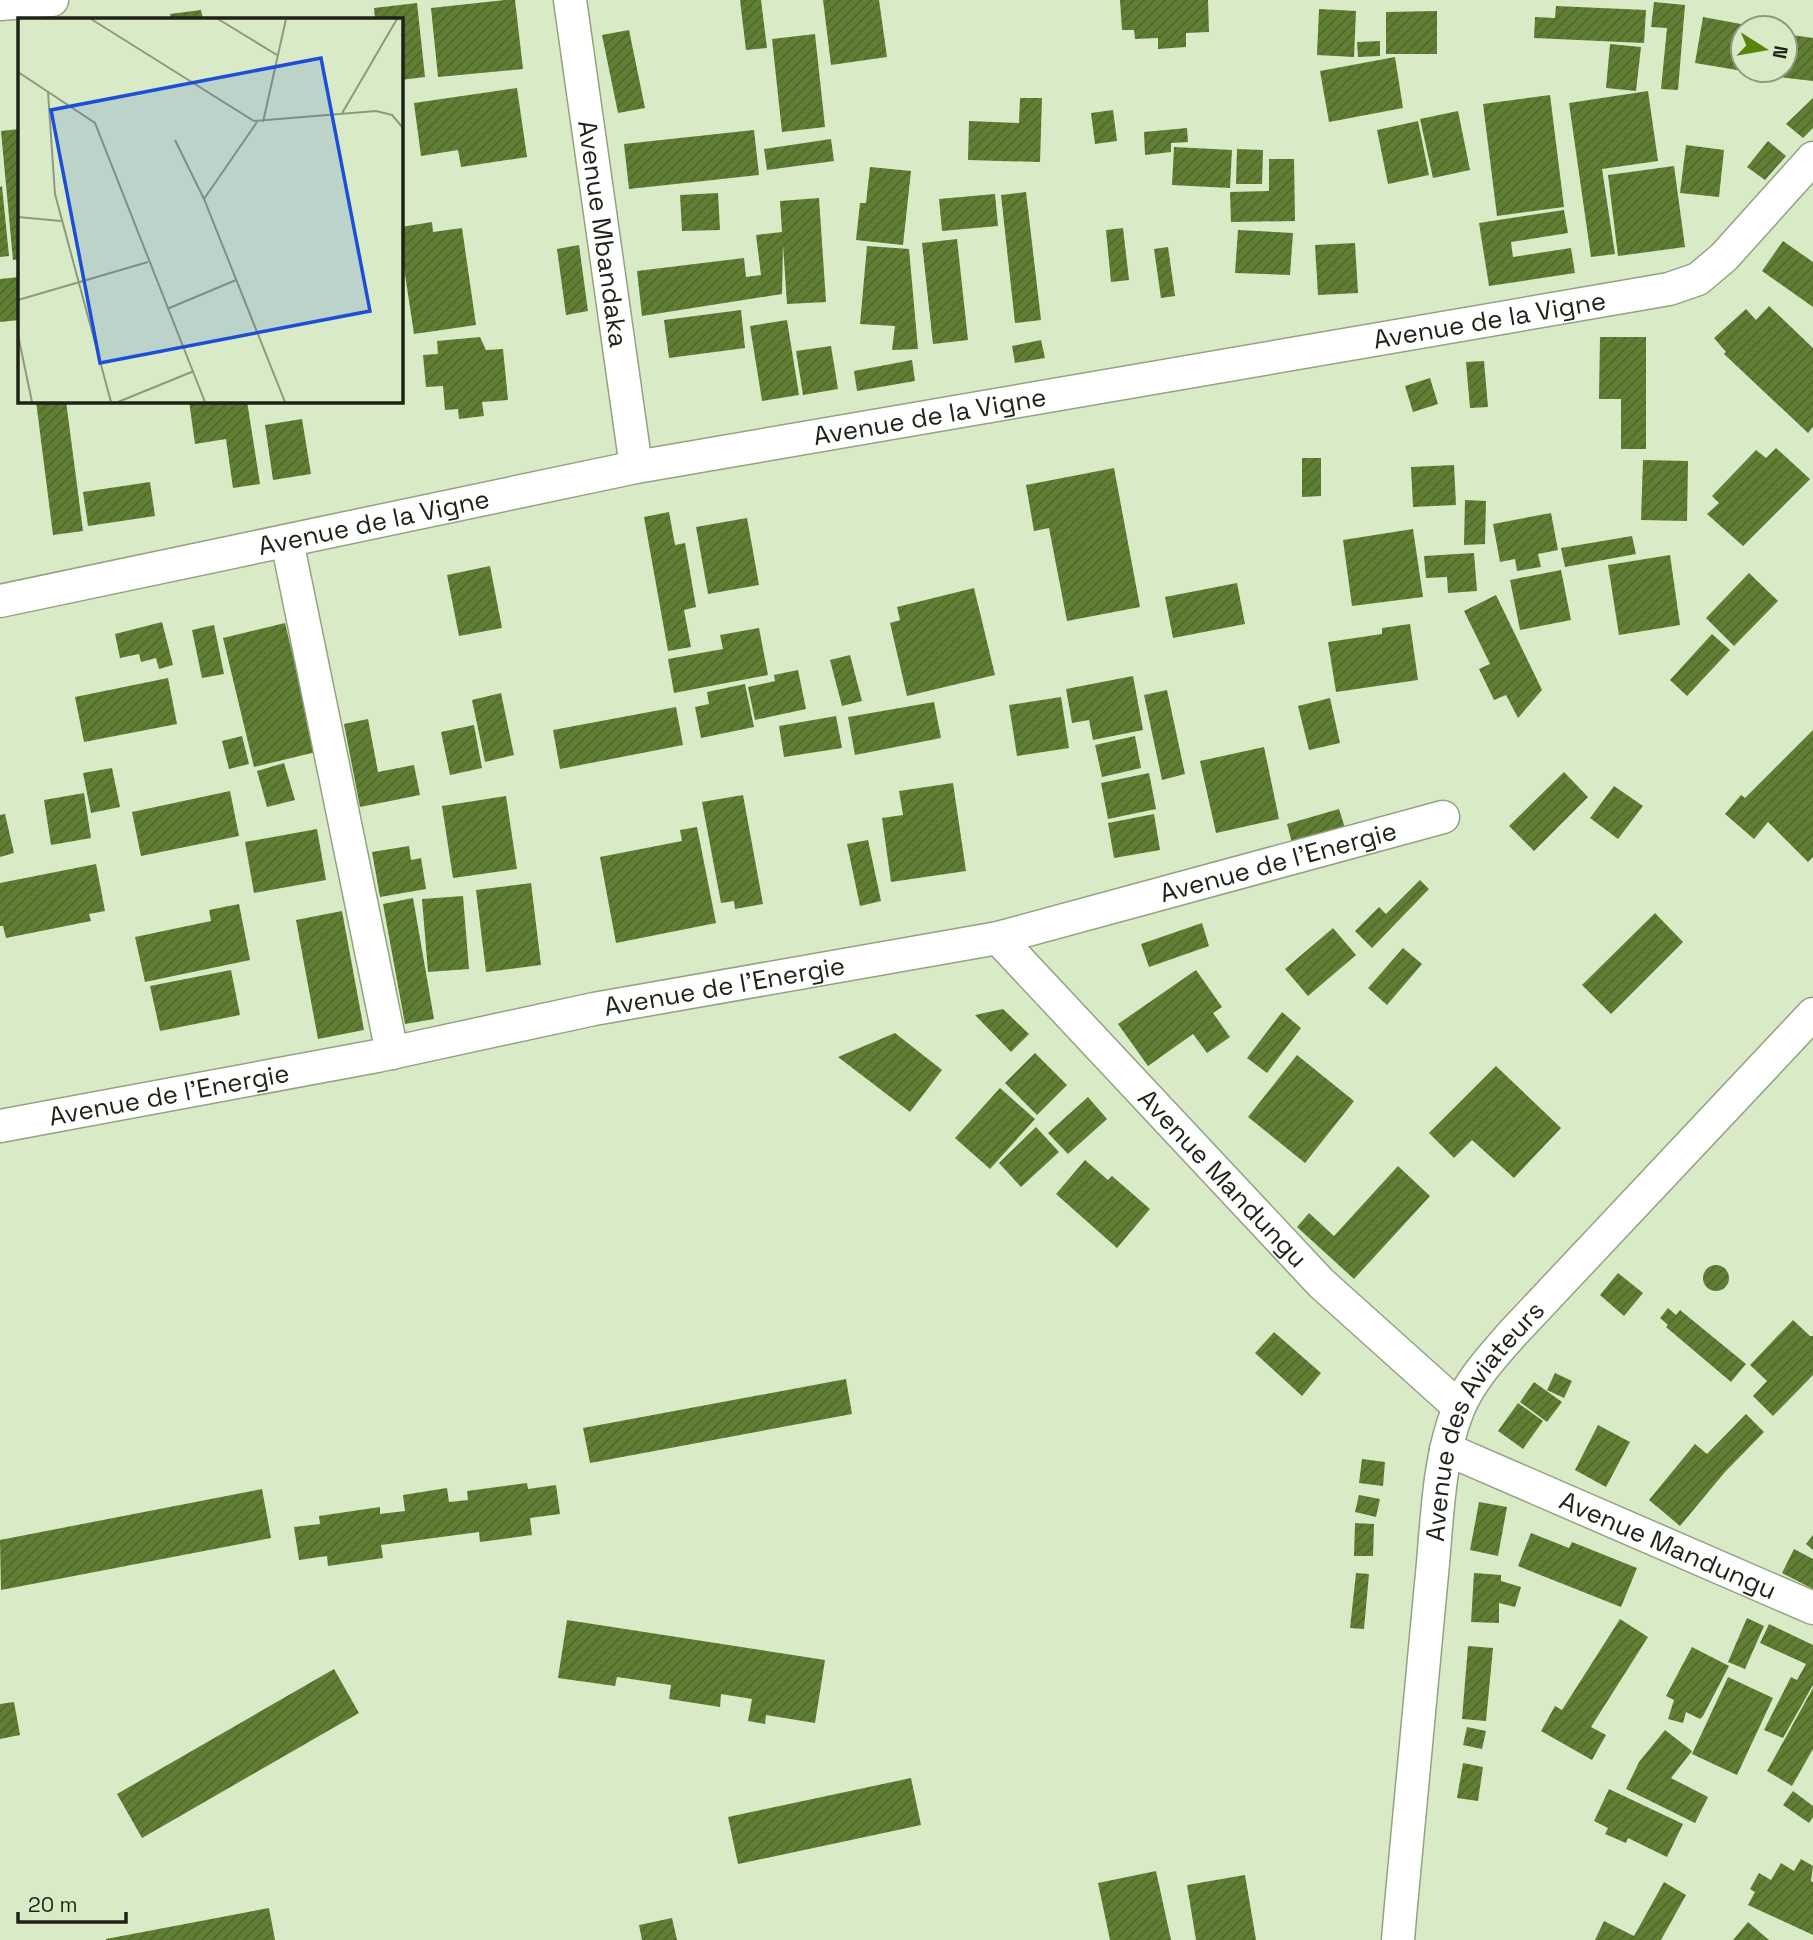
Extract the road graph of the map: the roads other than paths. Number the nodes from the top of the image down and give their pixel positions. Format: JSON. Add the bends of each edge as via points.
{"nodes":[{"id":1,"x":52,"y":0,"type":"edge"},
{"id":2,"x":570,"y":0,"type":"edge"},
{"id":3,"x":0,"y":4,"type":"edge"},
{"id":4,"x":1813,"y":158,"type":"edge"},
{"id":5,"x":636,"y":467,"type":"junction"},
{"id":6,"x":287,"y":541,"type":"junction"},
{"id":7,"x":0,"y":601,"type":"edge"},
{"id":8,"x":1443,"y":817,"type":"dead end"},
{"id":9,"x":998,"y":938,"type":"junction"},
{"id":10,"x":1813,"y":1014,"type":"edge"},
{"id":11,"x":392,"y":1052,"type":"junction"},
{"id":12,"x":0,"y":1126,"type":"edge"},
{"id":13,"x":1459,"y":1407,"type":"junction"},
{"id":14,"x":1446,"y":1449,"type":"junction"},
{"id":15,"x":1813,"y":1608,"type":"edge"},
{"id":16,"x":1398,"y":1940,"type":"edge"}],
"edges":[{"from":1,"to":3,"type":"street"},
{"from":2,"to":5,"type":"street","name":"Avenue Mbandaka"},
{"from":4,"to":5,"type":"street","name":"Avenue de la Vigne","via":[[1724,257],[1698,279],[1669,289]]},
{"from":5,"to":6,"type":"street","name":"Avenue de la Vigne"},
{"from":6,"to":7,"type":"street","name":"Avenue de la Vigne"},
{"from":6,"to":11,"type":"street"},
{"from":8,"to":9,"type":"street","name":"Avenue de l'Energie"},
{"from":9,"to":11,"type":"street","name":"Avenue de l'Energie","via":[[594,1009]]},
{"from":9,"to":13,"type":"street","name":"Avenue Mandungu","via":[[1321,1283]]},
{"from":10,"to":13,"type":"street","name":"Avenue des Aviateurs","via":[[1513,1333],[1483,1368]]},
{"from":11,"to":12,"type":"street","name":"Avenue de l'Energie"},
{"from":13,"to":14,"type":"street","name":"Avenue des Aviateurs"},
{"from":14,"to":15,"type":"street","name":"Avenue Mandungu"},
{"from":14,"to":16,"type":"street","name":"Avenue des Aviateurs"}]}
